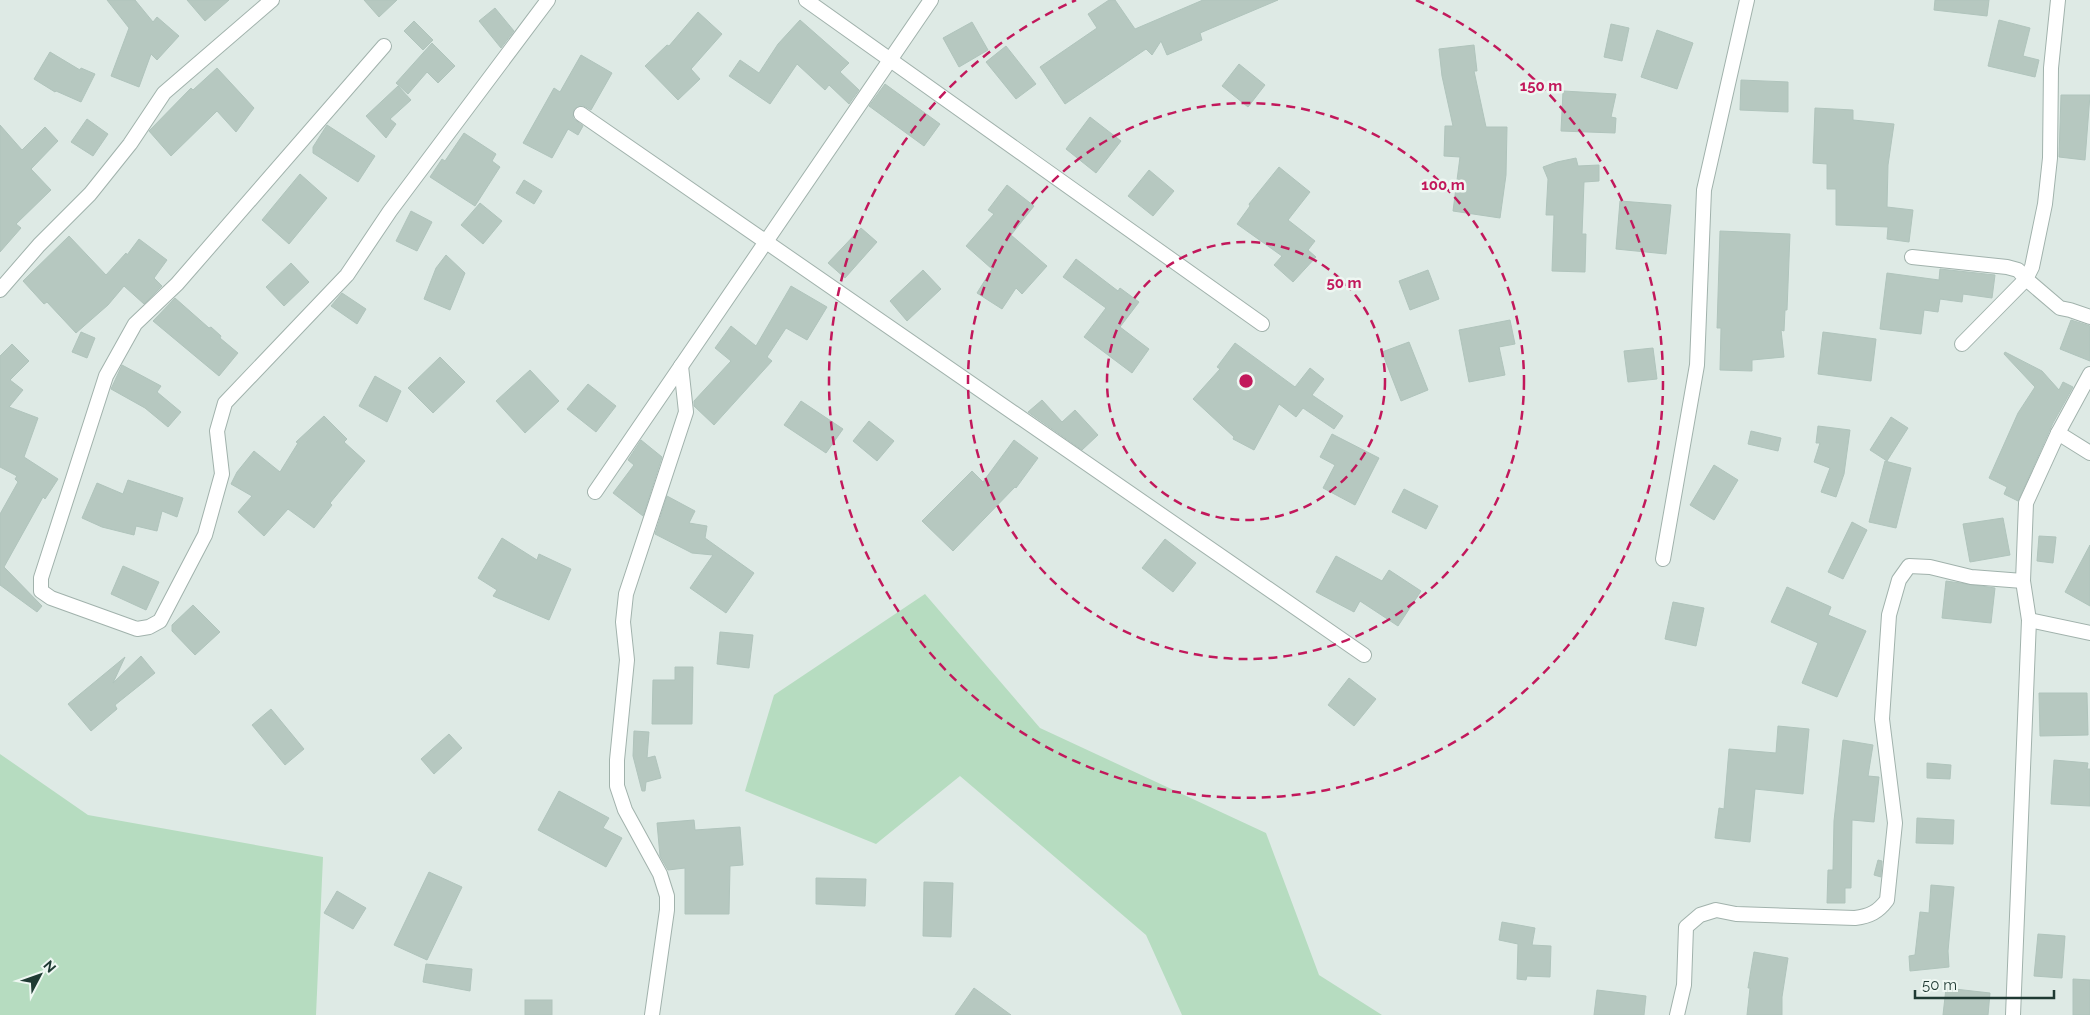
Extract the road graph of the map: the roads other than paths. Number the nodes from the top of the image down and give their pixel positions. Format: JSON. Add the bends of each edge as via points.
{"nodes":[{"id":1,"x":272,"y":0,"type":"edge"},
{"id":2,"x":548,"y":0,"type":"edge"},
{"id":3,"x":806,"y":0,"type":"edge"},
{"id":4,"x":931,"y":0,"type":"edge"},
{"id":5,"x":1747,"y":0,"type":"edge"},
{"id":6,"x":2058,"y":0,"type":"edge"},
{"id":7,"x":384,"y":46,"type":"dead end"},
{"id":8,"x":891,"y":59,"type":"junction"},
{"id":9,"x":580,"y":114,"type":"dead end"},
{"id":10,"x":766,"y":241,"type":"junction"},
{"id":11,"x":1912,"y":257,"type":"dead end"},
{"id":12,"x":2026,"y":280,"type":"junction"},
{"id":13,"x":0,"y":290,"type":"edge"},
{"id":14,"x":2090,"y":317,"type":"edge"},
{"id":15,"x":1262,"y":324,"type":"dead end"},
{"id":16,"x":1962,"y":344,"type":"dead end"},
{"id":17,"x":680,"y":366,"type":"junction"},
{"id":18,"x":2090,"y":374,"type":"edge"},
{"id":19,"x":2058,"y":433,"type":"junction"},
{"id":20,"x":2090,"y":453,"type":"edge"},
{"id":21,"x":595,"y":492,"type":"dead end"},
{"id":22,"x":1663,"y":559,"type":"dead end"},
{"id":23,"x":2023,"y":581,"type":"junction"},
{"id":24,"x":2029,"y":620,"type":"junction"},
{"id":25,"x":2090,"y":633,"type":"edge"},
{"id":26,"x":1364,"y":655,"type":"dead end"},
{"id":27,"x":652,"y":1015,"type":"edge"},
{"id":28,"x":1677,"y":1015,"type":"edge"},
{"id":29,"x":2014,"y":1015,"type":"edge"}],
"edges":[{"from":1,"to":13,"type":"street","via":[[164,93],[130,144],[90,194]]},
{"from":2,"to":7,"type":"street","via":[[347,274],[224,403],[217,431],[222,474],[205,535],[160,622],[136,629],[51,598],[41,591],[41,578],[106,376],[135,324],[177,284]]},
{"from":3,"to":8,"type":"street"},
{"from":4,"to":8,"type":"street"},
{"from":5,"to":22,"type":"street","via":[[1704,190],[1697,365]]},
{"from":6,"to":12,"type":"street","via":[[2051,68],[2050,158],[2045,204],[2032,267]]},
{"from":8,"to":10,"type":"street"},
{"from":8,"to":15,"type":"street"},
{"from":9,"to":10,"type":"street"},
{"from":10,"to":17,"type":"street"},
{"from":10,"to":26,"type":"street"},
{"from":11,"to":12,"type":"street","via":[[2006,267],[2018,270]]},
{"from":12,"to":14,"type":"street","via":[[2060,308]]},
{"from":12,"to":16,"type":"street"},
{"from":17,"to":21,"type":"street"},
{"from":17,"to":27,"type":"street","via":[[686,412],[626,594],[623,622],[627,660],[617,760],[617,786],[625,810],[660,874],[667,896]]},
{"from":18,"to":19,"type":"street"},
{"from":19,"to":20,"type":"street"},
{"from":19,"to":23,"type":"street","via":[[2026,503]]},
{"from":23,"to":24,"type":"street"},
{"from":23,"to":28,"type":"street","via":[[1971,577],[1930,567],[1909,566],[1899,580],[1889,615],[1882,720],[1895,823],[1887,900],[1879,910],[1855,918],[1736,914],[1716,910],[1700,915],[1686,927],[1684,985]]},
{"from":24,"to":25,"type":"street"},
{"from":24,"to":29,"type":"street"}]}
